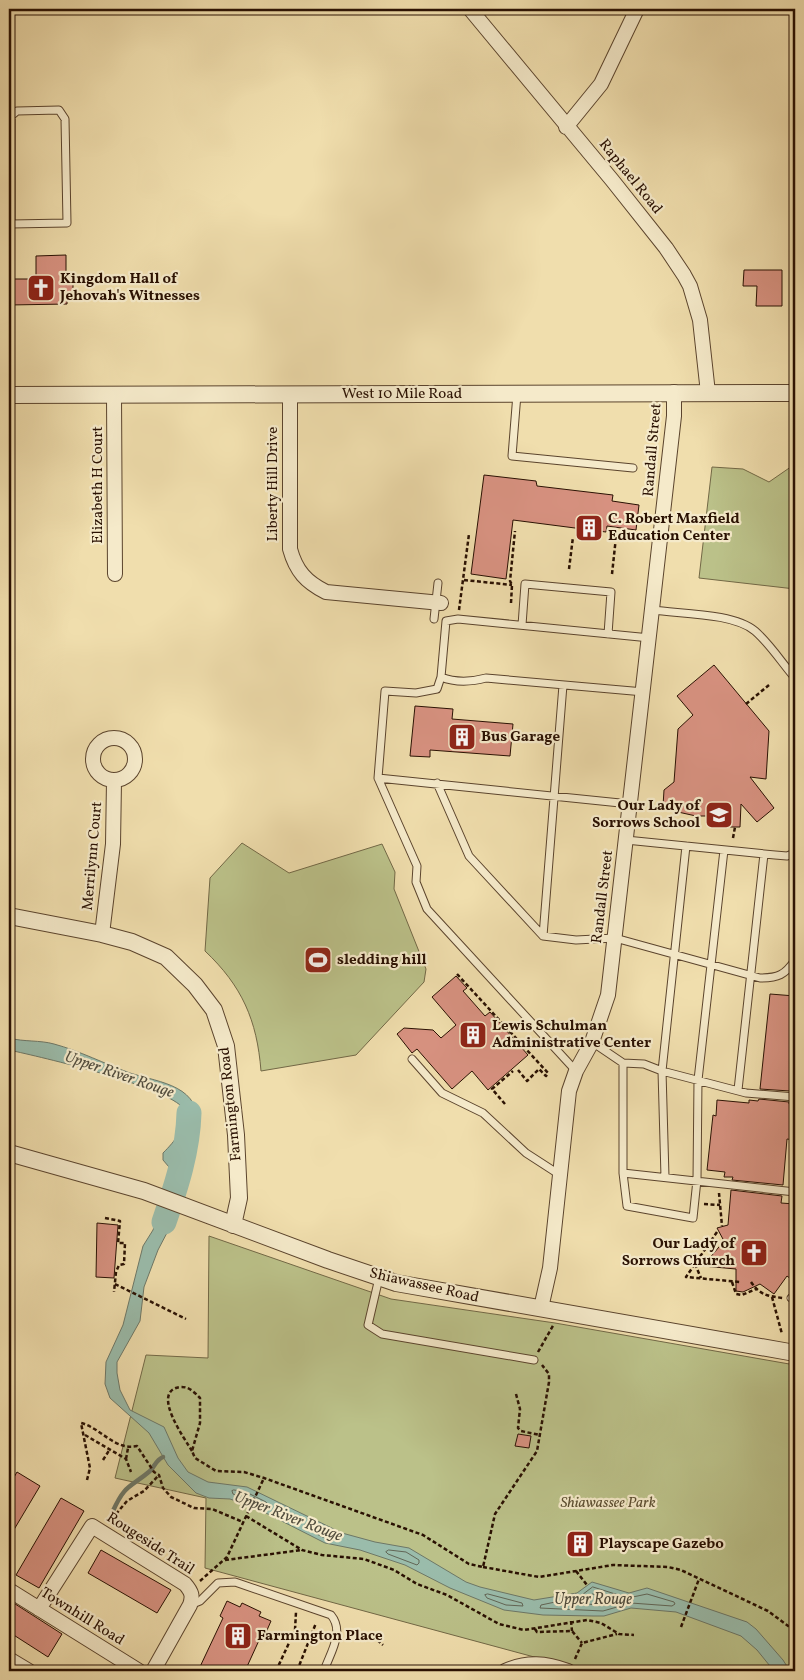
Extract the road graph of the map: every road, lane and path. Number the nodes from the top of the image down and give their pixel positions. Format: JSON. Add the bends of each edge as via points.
{"nodes":[{"id":1,"x":470,"y":9,"type":"edge"},
{"id":2,"x":637,"y":9,"type":"edge"},
{"id":3,"x":566,"y":126,"type":"junction"},
{"id":4,"x":11,"y":224,"type":"junction"},
{"id":5,"x":9,"y":234,"type":"edge"},
{"id":6,"x":674,"y":392,"type":"junction"},
{"id":7,"x":708,"y":393,"type":"junction"},
{"id":8,"x":795,"y":393,"type":"edge"},
{"id":9,"x":290,"y":394,"type":"junction"},
{"id":10,"x":517,"y":394,"type":"junction"},
{"id":11,"x":9,"y":395,"type":"edge"},
{"id":12,"x":114,"y":396,"type":"junction"},
{"id":13,"x":633,"y":468,"type":"dead end"},
{"id":14,"x":515,"y":531,"type":"dead end"},
{"id":15,"x":469,"y":534,"type":"dead end"},
{"id":16,"x":573,"y":536,"type":"dead end"},
{"id":17,"x":616,"y":537,"type":"dead end"},
{"id":18,"x":569,"y":569,"type":"dead end"},
{"id":19,"x":115,"y":574,"type":"dead end"},
{"id":20,"x":612,"y":574,"type":"dead end"},
{"id":21,"x":464,"y":580,"type":"junction"},
{"id":22,"x":438,"y":583,"type":"dead end"},
{"id":23,"x":512,"y":585,"type":"junction"},
{"id":24,"x":438,"y":602,"type":"junction"},
{"id":25,"x":511,"y":603,"type":"dead end"},
{"id":26,"x":653,"y":610,"type":"junction"},
{"id":27,"x":434,"y":619,"type":"dead end"},
{"id":28,"x":458,"y":619,"type":"junction"},
{"id":29,"x":522,"y":625,"type":"junction"},
{"id":30,"x":608,"y":634,"type":"junction"},
{"id":31,"x":650,"y":638,"type":"junction"},
{"id":32,"x":441,"y":677,"type":"junction"},
{"id":33,"x":795,"y":678,"type":"edge"},
{"id":34,"x":563,"y":685,"type":"junction"},
{"id":35,"x":769,"y":685,"type":"dead end"},
{"id":36,"x":644,"y":692,"type":"junction"},
{"id":37,"x":746,"y":704,"type":"dead end"},
{"id":38,"x":378,"y":778,"type":"junction"},
{"id":39,"x":114,"y":781,"type":"dead end"},
{"id":40,"x":437,"y":784,"type":"junction"},
{"id":41,"x":554,"y":796,"type":"junction"},
{"id":42,"x":630,"y":804,"type":"junction"},
{"id":43,"x":735,"y":827,"type":"dead end"},
{"id":44,"x":733,"y":838,"type":"dead end"},
{"id":45,"x":626,"y":840,"type":"junction"},
{"id":46,"x":686,"y":846,"type":"junction"},
{"id":47,"x":724,"y":850,"type":"junction"},
{"id":48,"x":795,"y":852,"type":"edge"},
{"id":49,"x":764,"y":854,"type":"junction"},
{"id":50,"x":9,"y":916,"type":"edge"},
{"id":51,"x":102,"y":934,"type":"junction"},
{"id":52,"x":544,"y":936,"type":"junction"},
{"id":53,"x":615,"y":938,"type":"junction"},
{"id":54,"x":673,"y":954,"type":"junction"},
{"id":55,"x":795,"y":960,"type":"edge"},
{"id":56,"x":711,"y":964,"type":"junction"},
{"id":57,"x":457,"y":974,"type":"dead end"},
{"id":58,"x":751,"y":975,"type":"junction"},
{"id":59,"x":592,"y":1042,"type":"junction"},
{"id":60,"x":412,"y":1059,"type":"dead end"},
{"id":61,"x":623,"y":1063,"type":"junction"},
{"id":62,"x":795,"y":1068,"type":"edge"},
{"id":63,"x":518,"y":1070,"type":"dead end"},
{"id":64,"x":513,"y":1071,"type":"dead end"},
{"id":65,"x":662,"y":1071,"type":"junction"},
{"id":66,"x":576,"y":1072,"type":"junction"},
{"id":67,"x":792,"y":1072,"type":"dead end"},
{"id":68,"x":698,"y":1080,"type":"junction"},
{"id":69,"x":738,"y":1090,"type":"junction"},
{"id":70,"x":795,"y":1097,"type":"edge"},
{"id":71,"x":505,"y":1104,"type":"dead end"},
{"id":72,"x":9,"y":1153,"type":"edge"},
{"id":73,"x":623,"y":1173,"type":"junction"},
{"id":74,"x":560,"y":1175,"type":"junction"},
{"id":75,"x":665,"y":1177,"type":"junction"},
{"id":76,"x":697,"y":1180,"type":"junction"},
{"id":77,"x":719,"y":1192,"type":"dead end"},
{"id":78,"x":795,"y":1192,"type":"edge"},
{"id":79,"x":704,"y":1204,"type":"dead end"},
{"id":80,"x":720,"y":1205,"type":"junction"},
{"id":81,"x":105,"y":1218,"type":"dead end"},
{"id":82,"x":233,"y":1225,"type":"junction"},
{"id":83,"x":722,"y":1226,"type":"dead end"},
{"id":84,"x":717,"y":1232,"type":"dead end"},
{"id":85,"x":695,"y":1264,"type":"junction"},
{"id":86,"x":379,"y":1278,"type":"junction"},
{"id":87,"x":701,"y":1278,"type":"junction"},
{"id":88,"x":732,"y":1282,"type":"junction"},
{"id":89,"x":740,"y":1282,"type":"dead end"},
{"id":90,"x":751,"y":1282,"type":"dead end"},
{"id":91,"x":115,"y":1284,"type":"junction"},
{"id":92,"x":756,"y":1289,"type":"junction"},
{"id":93,"x":114,"y":1292,"type":"dead end"},
{"id":94,"x":772,"y":1296,"type":"junction"},
{"id":95,"x":793,"y":1300,"type":"edge"},
{"id":96,"x":541,"y":1308,"type":"junction"},
{"id":97,"x":186,"y":1319,"type":"dead end"},
{"id":98,"x":555,"y":1323,"type":"dead end"},
{"id":99,"x":782,"y":1334,"type":"dead end"},
{"id":100,"x":795,"y":1353,"type":"edge"},
{"id":101,"x":534,"y":1360,"type":"junction"},
{"id":102,"x":516,"y":1394,"type":"dead end"},
{"id":103,"x":84,"y":1435,"type":"junction"},
{"id":104,"x":540,"y":1435,"type":"junction"},
{"id":105,"x":128,"y":1448,"type":"junction"},
{"id":106,"x":110,"y":1449,"type":"junction"},
{"id":107,"x":192,"y":1451,"type":"junction"},
{"id":108,"x":126,"y":1459,"type":"junction"},
{"id":109,"x":103,"y":1460,"type":"dead end"},
{"id":110,"x":131,"y":1472,"type":"dead end"},
{"id":111,"x":159,"y":1475,"type":"junction"},
{"id":112,"x":264,"y":1478,"type":"junction"},
{"id":113,"x":87,"y":1480,"type":"dead end"},
{"id":114,"x":116,"y":1514,"type":"dead end"},
{"id":115,"x":246,"y":1516,"type":"junction"},
{"id":116,"x":243,"y":1522,"type":"junction"},
{"id":117,"x":302,"y":1550,"type":"junction"},
{"id":118,"x":224,"y":1560,"type":"junction"},
{"id":119,"x":483,"y":1567,"type":"junction"},
{"id":120,"x":576,"y":1572,"type":"junction"},
{"id":121,"x":699,"y":1579,"type":"junction"},
{"id":122,"x":587,"y":1585,"type":"dead end"},
{"id":123,"x":192,"y":1588,"type":"junction"},
{"id":124,"x":9,"y":1590,"type":"edge"},
{"id":125,"x":293,"y":1601,"type":"junction"},
{"id":126,"x":190,"y":1605,"type":"junction"},
{"id":127,"x":40,"y":1609,"type":"junction"},
{"id":128,"x":571,"y":1621,"type":"junction"},
{"id":129,"x":316,"y":1622,"type":"dead end"},
{"id":130,"x":681,"y":1627,"type":"dead end"},
{"id":131,"x":535,"y":1629,"type":"junction"},
{"id":132,"x":572,"y":1631,"type":"junction"},
{"id":133,"x":795,"y":1631,"type":"edge"},
{"id":134,"x":338,"y":1632,"type":"junction"},
{"id":135,"x":619,"y":1634,"type":"junction"},
{"id":136,"x":634,"y":1636,"type":"dead end"},
{"id":137,"x":582,"y":1643,"type":"junction"},
{"id":138,"x":383,"y":1645,"type":"dead end"},
{"id":139,"x":9,"y":1659,"type":"edge"},
{"id":140,"x":571,"y":1666,"type":"edge"},
{"id":141,"x":29,"y":1671,"type":"edge"},
{"id":142,"x":139,"y":1671,"type":"edge"},
{"id":143,"x":153,"y":1671,"type":"edge"},
{"id":144,"x":276,"y":1671,"type":"edge"},
{"id":145,"x":298,"y":1671,"type":"edge"},
{"id":146,"x":324,"y":1671,"type":"edge"},
{"id":147,"x":505,"y":1671,"type":"edge"}],
"edges":[{"from":1,"to":3,"type":"street","name":"Raphael Road"},
{"from":2,"to":3,"type":"street","via":[[601,84]]},
{"from":3,"to":7,"type":"street","name":"Raphael Road","via":[[666,248],[690,286],[700,320]]},
{"from":4,"to":4,"type":"lane","via":[[11,116],[17,111],[59,110],[65,118],[67,223]]},
{"from":4,"to":5,"type":"lane"},
{"from":6,"to":7,"type":"street","name":"West 10 Mile Road"},
{"from":6,"to":10,"type":"street","name":"West 10 Mile Road"},
{"from":6,"to":26,"type":"street","name":"Randall Street"},
{"from":7,"to":8,"type":"street","name":"West 10 Mile Road"},
{"from":9,"to":10,"type":"street","name":"West 10 Mile Road"},
{"from":9,"to":12,"type":"street","name":"West 10 Mile Road"},
{"from":9,"to":24,"type":"street","name":"Liberty Hill Drive","via":[[290,550],[297,571],[312,585],[326,592]]},
{"from":10,"to":13,"type":"lane","via":[[512,456]]},
{"from":11,"to":12,"type":"street","name":"West 10 Mile Road"},
{"from":12,"to":19,"type":"street","name":"Elizabeth H Court"},
{"from":14,"to":23,"type":"path"},
{"from":15,"to":21,"type":"path"},
{"from":16,"to":18,"type":"path"},
{"from":17,"to":20,"type":"path"},
{"from":21,"to":23,"type":"path"},
{"from":21,"to":28,"type":"path"},
{"from":22,"to":24,"type":"lane"},
{"from":23,"to":25,"type":"path"},
{"from":24,"to":27,"type":"lane"},
{"from":26,"to":31,"type":"street","name":"Randall Street"},
{"from":26,"to":33,"type":"lane","via":[[730,619],[744,624],[755,630]]},
{"from":28,"to":29,"type":"lane"},
{"from":28,"to":32,"type":"lane","via":[[446,621]]},
{"from":29,"to":30,"type":"lane"},
{"from":29,"to":30,"type":"lane","via":[[526,584],[611,592]]},
{"from":30,"to":31,"type":"lane"},
{"from":31,"to":36,"type":"street","name":"Randall Street"},
{"from":32,"to":34,"type":"lane","via":[[450,681],[472,682],[486,678]]},
{"from":32,"to":38,"type":"lane","via":[[437,689],[427,692],[385,691]]},
{"from":34,"to":36,"type":"lane"},
{"from":34,"to":41,"type":"lane"},
{"from":35,"to":37,"type":"path"},
{"from":36,"to":42,"type":"street","name":"Randall Street"},
{"from":38,"to":40,"type":"lane"},
{"from":38,"to":66,"type":"lane","via":[[417,866],[416,882],[427,909]]},
{"from":39,"to":51,"type":"street","name":"Merrilynn Court","via":[[113,844]]},
{"from":40,"to":41,"type":"lane"},
{"from":40,"to":52,"type":"lane","via":[[469,856]]},
{"from":41,"to":42,"type":"lane"},
{"from":41,"to":52,"type":"lane"},
{"from":42,"to":45,"type":"street","name":"Randall Street"},
{"from":43,"to":44,"type":"path"},
{"from":45,"to":46,"type":"lane"},
{"from":45,"to":53,"type":"street","name":"Randall Street"},
{"from":46,"to":47,"type":"lane"},
{"from":46,"to":54,"type":"lane"},
{"from":47,"to":49,"type":"lane"},
{"from":47,"to":56,"type":"lane"},
{"from":48,"to":49,"type":"lane","via":[[787,856]]},
{"from":49,"to":58,"type":"lane"},
{"from":50,"to":51,"type":"street","name":"Farmington Road"},
{"from":51,"to":82,"type":"street","name":"Farmington Road","via":[[132,942],[166,957],[195,985],[214,1010],[226,1046],[236,1135],[239,1198]]},
{"from":52,"to":53,"type":"lane","via":[[576,940]]},
{"from":53,"to":54,"type":"lane"},
{"from":53,"to":59,"type":"street","name":"Randall Street","via":[[608,994]]},
{"from":54,"to":56,"type":"lane"},
{"from":54,"to":65,"type":"lane"},
{"from":55,"to":58,"type":"lane","via":[[778,978]]},
{"from":56,"to":58,"type":"lane"},
{"from":56,"to":68,"type":"lane"},
{"from":57,"to":63,"type":"path","via":[[548,1073],[546,1076],[539,1069],[527,1081]]},
{"from":58,"to":69,"type":"lane"},
{"from":59,"to":61,"type":"lane"},
{"from":59,"to":66,"type":"street","name":"Randall Street"},
{"from":60,"to":74,"type":"lane","via":[[442,1092],[483,1113],[526,1153]]},
{"from":61,"to":65,"type":"lane","via":[[644,1064]]},
{"from":61,"to":73,"type":"lane"},
{"from":62,"to":67,"type":"path"},
{"from":64,"to":71,"type":"path","via":[[492,1089]]},
{"from":65,"to":68,"type":"lane"},
{"from":65,"to":75,"type":"lane"},
{"from":66,"to":74,"type":"street","name":"Randall Street","via":[[569,1091]]},
{"from":68,"to":69,"type":"lane"},
{"from":68,"to":76,"type":"lane"},
{"from":69,"to":70,"type":"lane"},
{"from":72,"to":82,"type":"street","name":"Shiawassee Road","via":[[144,1191]]},
{"from":73,"to":75,"type":"lane"},
{"from":73,"to":76,"type":"lane","via":[[627,1206],[693,1218]]},
{"from":74,"to":96,"type":"street","name":"Randall Street","via":[[550,1268]]},
{"from":75,"to":76,"type":"lane"},
{"from":76,"to":78,"type":"lane"},
{"from":77,"to":80,"type":"path"},
{"from":79,"to":80,"type":"path"},
{"from":80,"to":83,"type":"path"},
{"from":81,"to":91,"type":"path","via":[[120,1221],[118,1243],[125,1243],[124,1264],[119,1265]]},
{"from":82,"to":86,"type":"street","name":"Shiawassee Road"},
{"from":84,"to":85,"type":"path"},
{"from":85,"to":87,"type":"path"},
{"from":85,"to":87,"type":"path","via":[[686,1276]]},
{"from":86,"to":96,"type":"street","name":"Shiawassee Road"},
{"from":86,"to":101,"type":"lane","via":[[368,1325],[382,1334]]},
{"from":87,"to":88,"type":"path"},
{"from":88,"to":89,"type":"path"},
{"from":88,"to":92,"type":"path","via":[[736,1294]]},
{"from":90,"to":92,"type":"path"},
{"from":91,"to":93,"type":"path"},
{"from":91,"to":97,"type":"path"},
{"from":92,"to":94,"type":"path","via":[[765,1296]]},
{"from":94,"to":95,"type":"path"},
{"from":94,"to":99,"type":"path"},
{"from":96,"to":100,"type":"street","name":"Shiawassee Road"},
{"from":98,"to":101,"type":"path"},
{"from":101,"to":104,"type":"path","via":[[549,1374]]},
{"from":102,"to":104,"type":"path","via":[[520,1409],[518,1428]]},
{"from":103,"to":105,"type":"path","via":[[81,1423]]},
{"from":103,"to":106,"type":"path"},
{"from":103,"to":113,"type":"path","via":[[90,1468]]},
{"from":104,"to":119,"type":"path","via":[[534,1456],[495,1514]]},
{"from":105,"to":108,"type":"path"},
{"from":105,"to":111,"type":"path","via":[[137,1446]]},
{"from":106,"to":108,"type":"path"},
{"from":106,"to":109,"type":"path"},
{"from":107,"to":107,"type":"path","via":[[200,1423],[200,1398],[194,1391],[178,1388],[171,1391],[169,1406]]},
{"from":107,"to":112,"type":"path","via":[[199,1461],[216,1471],[244,1472]]},
{"from":108,"to":110,"type":"path"},
{"from":111,"to":114,"type":"path"},
{"from":111,"to":116,"type":"path","via":[[163,1488],[172,1497],[194,1508],[212,1509]]},
{"from":112,"to":115,"type":"path"},
{"from":112,"to":119,"type":"path","via":[[423,1535],[470,1564]]},
{"from":115,"to":116,"type":"path"},
{"from":115,"to":117,"type":"path"},
{"from":116,"to":118,"type":"path"},
{"from":117,"to":118,"type":"path"},
{"from":117,"to":131,"type":"path","via":[[364,1559],[447,1594],[499,1624]]},
{"from":118,"to":123,"type":"path"},
{"from":119,"to":120,"type":"path","via":[[539,1577]]},
{"from":120,"to":121,"type":"path","via":[[613,1565],[668,1567]]},
{"from":120,"to":122,"type":"path"},
{"from":121,"to":130,"type":"path"},
{"from":121,"to":133,"type":"path","via":[[768,1611]]},
{"from":123,"to":126,"type":"street"},
{"from":123,"to":127,"type":"street","name":"Rougeside Trail","via":[[92,1526]]},
{"from":124,"to":127,"type":"street","name":"Townhill Road"},
{"from":125,"to":126,"type":"lane","via":[[235,1582],[225,1582],[218,1583],[200,1601]]},
{"from":125,"to":134,"type":"lane","via":[[331,1615],[338,1623]]},
{"from":125,"to":144,"type":"path","via":[[297,1624]]},
{"from":126,"to":143,"type":"street"},
{"from":127,"to":142,"type":"street","name":"Townhill Road"},
{"from":128,"to":131,"type":"path"},
{"from":128,"to":132,"type":"path"},
{"from":128,"to":135,"type":"path","via":[[601,1623]]},
{"from":129,"to":145,"type":"path"},
{"from":131,"to":132,"type":"path","via":[[548,1633]]},
{"from":132,"to":137,"type":"path"},
{"from":134,"to":138,"type":"path","via":[[344,1629],[374,1637]]},
{"from":134,"to":146,"type":"lane"},
{"from":135,"to":136,"type":"path"},
{"from":135,"to":137,"type":"path"},
{"from":137,"to":140,"type":"path"},
{"from":139,"to":141,"type":"street"},
{"from":140,"to":147,"type":"street","via":[[536,1663]]}]}
